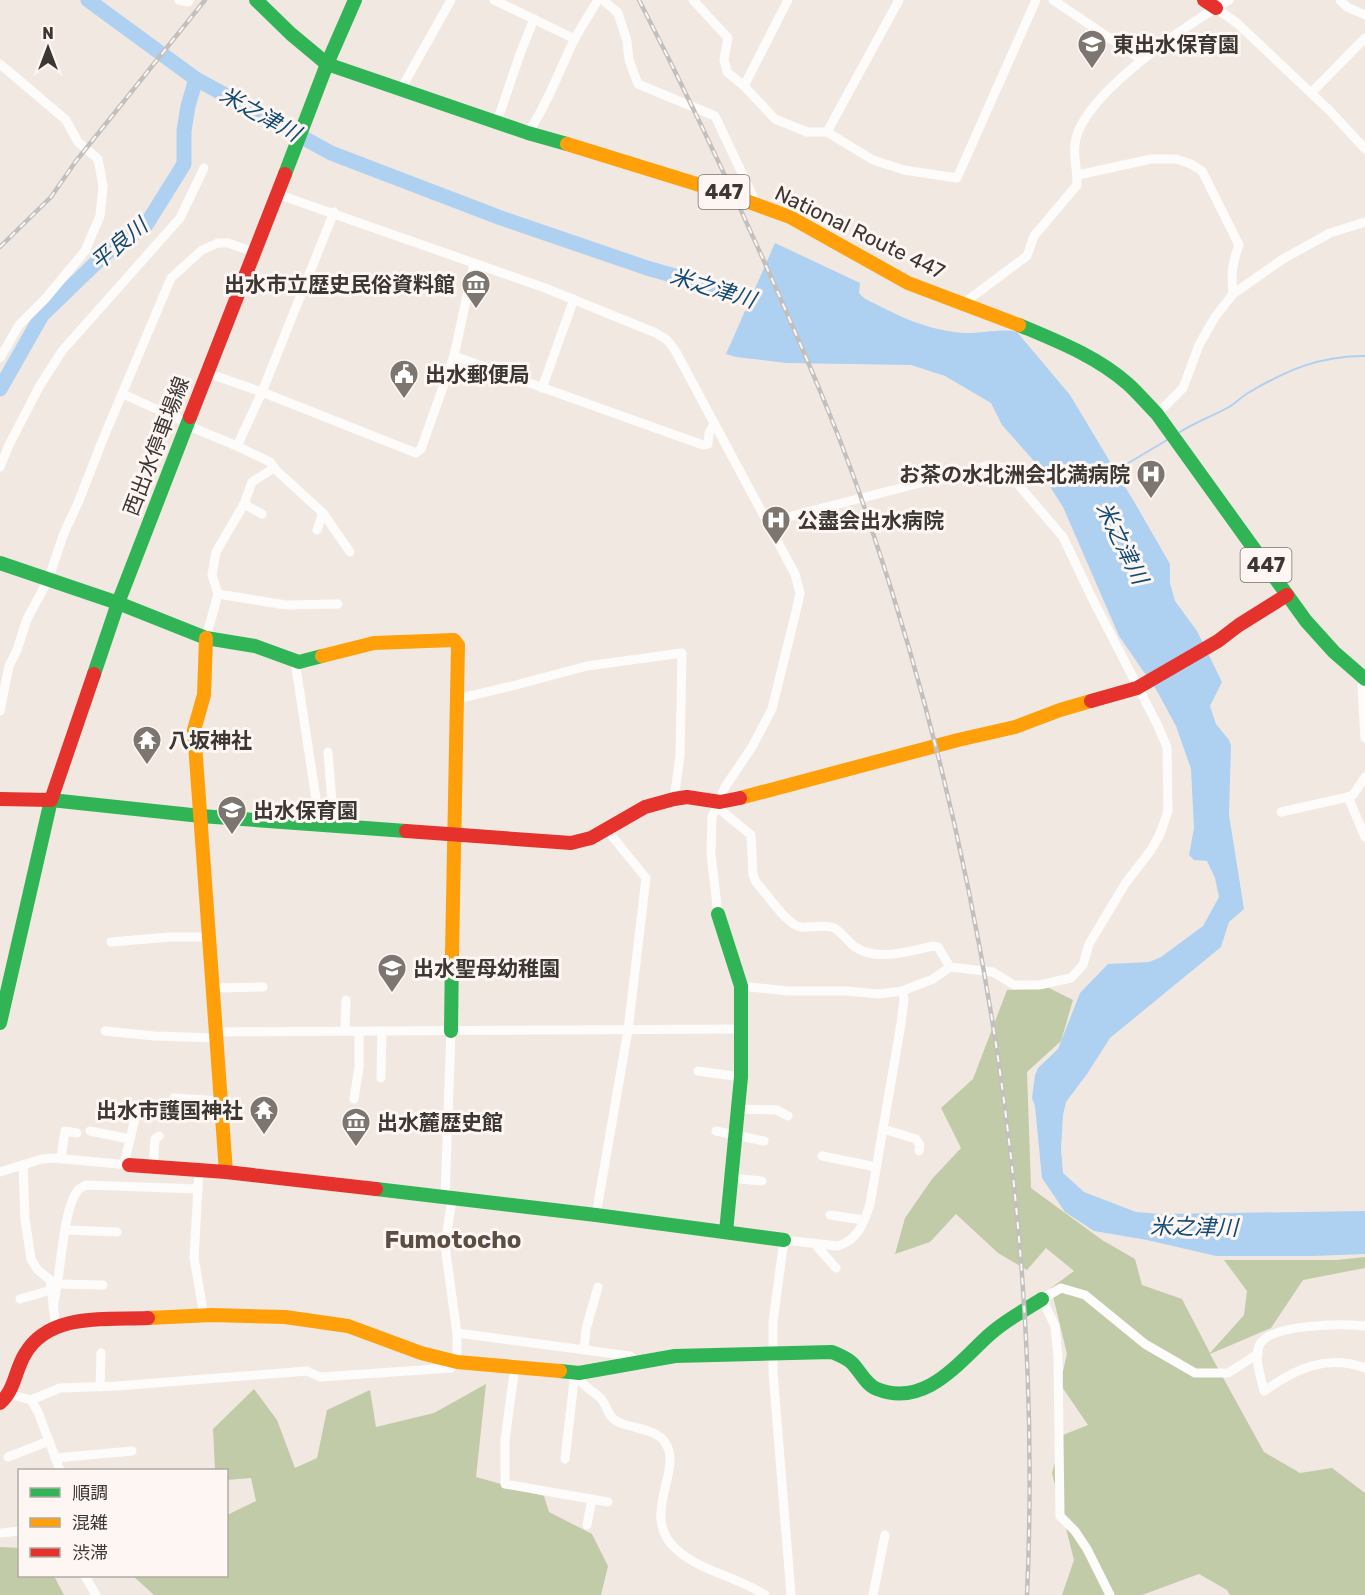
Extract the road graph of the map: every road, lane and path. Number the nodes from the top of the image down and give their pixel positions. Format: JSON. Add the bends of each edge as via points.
{"nodes":[{"id":1,"x":179,"y":0,"type":"edge"},
{"id":2,"x":190,"y":0,"type":"edge"},
{"id":3,"x":256,"y":0,"type":"edge"},
{"id":4,"x":355,"y":0,"type":"edge"},
{"id":5,"x":451,"y":0,"type":"edge"},
{"id":6,"x":494,"y":0,"type":"edge"},
{"id":7,"x":600,"y":0,"type":"edge"},
{"id":8,"x":693,"y":0,"type":"edge"},
{"id":9,"x":788,"y":0,"type":"edge"},
{"id":10,"x":899,"y":0,"type":"edge"},
{"id":11,"x":1036,"y":0,"type":"edge"},
{"id":12,"x":1053,"y":0,"type":"edge"},
{"id":13,"x":1228,"y":0,"type":"edge"},
{"id":14,"x":1340,"y":0,"type":"edge"},
{"id":15,"x":1210,"y":4,"type":"edge"},
{"id":16,"x":1365,"y":15,"type":"edge"},
{"id":17,"x":534,"y":19,"type":"junction"},
{"id":18,"x":1365,"y":38,"type":"edge"},
{"id":19,"x":575,"y":39,"type":"junction"},
{"id":20,"x":1142,"y":60,"type":"junction"},
{"id":21,"x":0,"y":64,"type":"edge"},
{"id":22,"x":326,"y":69,"type":"junction"},
{"id":23,"x":744,"y":86,"type":"junction"},
{"id":24,"x":401,"y":89,"type":"junction"},
{"id":25,"x":1311,"y":93,"type":"junction"},
{"id":26,"x":497,"y":122,"type":"junction"},
{"id":27,"x":827,"y":132,"type":"junction"},
{"id":28,"x":528,"y":133,"type":"junction"},
{"id":29,"x":1365,"y":149,"type":"edge"},
{"id":30,"x":204,"y":168,"type":"dead end"},
{"id":31,"x":1078,"y":175,"type":"junction"},
{"id":32,"x":278,"y":190,"type":"junction"},
{"id":33,"x":757,"y":205,"type":"junction"},
{"id":34,"x":334,"y":212,"type":"junction"},
{"id":35,"x":1365,"y":222,"type":"edge"},
{"id":36,"x":254,"y":252,"type":"junction"},
{"id":37,"x":474,"y":263,"type":"junction"},
{"id":38,"x":1233,"y":294,"type":"junction"},
{"id":39,"x":574,"y":298,"type":"junction"},
{"id":40,"x":964,"y":303,"type":"junction"},
{"id":41,"x":454,"y":356,"type":"junction"},
{"id":42,"x":0,"y":358,"type":"edge"},
{"id":43,"x":207,"y":373,"type":"junction"},
{"id":44,"x":542,"y":388,"type":"junction"},
{"id":45,"x":262,"y":392,"type":"junction"},
{"id":46,"x":123,"y":394,"type":"junction"},
{"id":47,"x":1157,"y":414,"type":"junction"},
{"id":48,"x":187,"y":424,"type":"junction"},
{"id":49,"x":714,"y":424,"type":"junction"},
{"id":50,"x":237,"y":446,"type":"junction"},
{"id":51,"x":0,"y":467,"type":"edge"},
{"id":52,"x":274,"y":468,"type":"junction"},
{"id":53,"x":244,"y":504,"type":"junction"},
{"id":54,"x":323,"y":513,"type":"junction"},
{"id":55,"x":262,"y":514,"type":"dead end"},
{"id":56,"x":768,"y":524,"type":"junction"},
{"id":57,"x":317,"y":530,"type":"dead end"},
{"id":58,"x":350,"y":552,"type":"dead end"},
{"id":59,"x":0,"y":563,"type":"edge"},
{"id":60,"x":48,"y":580,"type":"junction"},
{"id":61,"x":218,"y":594,"type":"junction"},
{"id":62,"x":1287,"y":595,"type":"junction"},
{"id":63,"x":118,"y":603,"type":"junction"},
{"id":64,"x":339,"y":604,"type":"dead end"},
{"id":65,"x":206,"y":638,"type":"junction"},
{"id":66,"x":295,"y":661,"type":"junction"},
{"id":67,"x":1365,"y":679,"type":"edge"},
{"id":68,"x":1137,"y":688,"type":"junction"},
{"id":69,"x":457,"y":699,"type":"junction"},
{"id":70,"x":0,"y":711,"type":"edge"},
{"id":71,"x":1365,"y":738,"type":"edge"},
{"id":72,"x":328,"y":752,"type":"dead end"},
{"id":73,"x":1365,"y":777,"type":"edge"},
{"id":74,"x":1348,"y":797,"type":"junction"},
{"id":75,"x":0,"y":799,"type":"edge"},
{"id":76,"x":674,"y":799,"type":"junction"},
{"id":77,"x":51,"y":800,"type":"junction"},
{"id":78,"x":718,"y":804,"type":"junction"},
{"id":79,"x":1281,"y":812,"type":"dead end"},
{"id":80,"x":201,"y":816,"type":"junction"},
{"id":81,"x":327,"y":825,"type":"junction"},
{"id":82,"x":607,"y":830,"type":"junction"},
{"id":83,"x":455,"y":834,"type":"junction"},
{"id":84,"x":1365,"y":837,"type":"edge"},
{"id":85,"x":718,"y":914,"type":"joint"},
{"id":86,"x":209,"y":937,"type":"junction"},
{"id":87,"x":111,"y":942,"type":"dead end"},
{"id":88,"x":950,"y":967,"type":"junction"},
{"id":89,"x":741,"y":986,"type":"junction"},
{"id":90,"x":263,"y":987,"type":"dead end"},
{"id":91,"x":213,"y":988,"type":"junction"},
{"id":92,"x":902,"y":991,"type":"junction"},
{"id":93,"x":346,"y":1000,"type":"dead end"},
{"id":94,"x":0,"y":1023,"type":"edge"},
{"id":95,"x":742,"y":1029,"type":"junction"},
{"id":96,"x":628,"y":1030,"type":"junction"},
{"id":97,"x":105,"y":1031,"type":"dead end"},
{"id":98,"x":345,"y":1031,"type":"junction"},
{"id":99,"x":359,"y":1031,"type":"junction"},
{"id":100,"x":382,"y":1031,"type":"junction"},
{"id":101,"x":451,"y":1031,"type":"junction"},
{"id":102,"x":216,"y":1035,"type":"junction"},
{"id":103,"x":698,"y":1071,"type":"dead end"},
{"id":104,"x":741,"y":1077,"type":"junction"},
{"id":105,"x":381,"y":1078,"type":"dead end"},
{"id":106,"x":174,"y":1098,"type":"dead end"},
{"id":107,"x":354,"y":1099,"type":"dead end"},
{"id":108,"x":221,"y":1101,"type":"junction"},
{"id":109,"x":738,"y":1109,"type":"junction"},
{"id":110,"x":136,"y":1114,"type":"dead end"},
{"id":111,"x":788,"y":1116,"type":"dead end"},
{"id":112,"x":883,"y":1129,"type":"junction"},
{"id":113,"x":90,"y":1131,"type":"dead end"},
{"id":114,"x":716,"y":1131,"type":"dead end"},
{"id":115,"x":77,"y":1133,"type":"dead end"},
{"id":116,"x":735,"y":1135,"type":"junction"},
{"id":117,"x":159,"y":1136,"type":"dead end"},
{"id":118,"x":130,"y":1139,"type":"junction"},
{"id":119,"x":764,"y":1141,"type":"dead end"},
{"id":120,"x":919,"y":1151,"type":"dead end"},
{"id":121,"x":822,"y":1156,"type":"dead end"},
{"id":122,"x":61,"y":1158,"type":"junction"},
{"id":123,"x":126,"y":1164,"type":"junction"},
{"id":124,"x":23,"y":1165,"type":"junction"},
{"id":125,"x":153,"y":1167,"type":"junction"},
{"id":126,"x":876,"y":1167,"type":"junction"},
{"id":127,"x":199,"y":1170,"type":"junction"},
{"id":128,"x":0,"y":1172,"type":"edge"},
{"id":129,"x":226,"y":1172,"type":"junction"},
{"id":130,"x":731,"y":1178,"type":"junction"},
{"id":131,"x":762,"y":1181,"type":"dead end"},
{"id":132,"x":198,"y":1189,"type":"junction"},
{"id":133,"x":448,"y":1199,"type":"junction"},
{"id":134,"x":596,"y":1215,"type":"junction"},
{"id":135,"x":830,"y":1215,"type":"dead end"},
{"id":136,"x":864,"y":1220,"type":"junction"},
{"id":137,"x":66,"y":1230,"type":"junction"},
{"id":138,"x":117,"y":1232,"type":"dead end"},
{"id":139,"x":726,"y":1232,"type":"junction"},
{"id":140,"x":784,"y":1240,"type":"junction"},
{"id":141,"x":814,"y":1243,"type":"junction"},
{"id":142,"x":836,"y":1268,"type":"dead end"},
{"id":143,"x":103,"y":1285,"type":"dead end"},
{"id":144,"x":55,"y":1287,"type":"junction"},
{"id":145,"x":598,"y":1287,"type":"dead end"},
{"id":146,"x":20,"y":1299,"type":"dead end"},
{"id":147,"x":1042,"y":1299,"type":"junction"},
{"id":148,"x":204,"y":1316,"type":"junction"},
{"id":149,"x":1365,"y":1326,"type":"edge"},
{"id":150,"x":56,"y":1327,"type":"junction"},
{"id":151,"x":457,"y":1333,"type":"junction"},
{"id":152,"x":584,"y":1350,"type":"junction"},
{"id":153,"x":101,"y":1353,"type":"dead end"},
{"id":154,"x":772,"y":1353,"type":"junction"},
{"id":155,"x":1258,"y":1354,"type":"junction"},
{"id":156,"x":457,"y":1362,"type":"junction"},
{"id":157,"x":637,"y":1363,"type":"junction"},
{"id":158,"x":515,"y":1366,"type":"junction"},
{"id":159,"x":1365,"y":1368,"type":"edge"},
{"id":160,"x":577,"y":1373,"type":"junction"},
{"id":161,"x":100,"y":1387,"type":"junction"},
{"id":162,"x":5,"y":1398,"type":"edge"},
{"id":163,"x":31,"y":1400,"type":"junction"},
{"id":164,"x":49,"y":1441,"type":"junction"},
{"id":165,"x":132,"y":1451,"type":"dead end"},
{"id":166,"x":8,"y":1457,"type":"dead end"},
{"id":167,"x":55,"y":1458,"type":"junction"},
{"id":168,"x":566,"y":1459,"type":"dead end"},
{"id":169,"x":60,"y":1469,"type":"edge"},
{"id":170,"x":592,"y":1499,"type":"junction"},
{"id":171,"x":608,"y":1502,"type":"dead end"},
{"id":172,"x":587,"y":1524,"type":"dead end"},
{"id":173,"x":18,"y":1531,"type":"edge"},
{"id":174,"x":0,"y":1533,"type":"edge"},
{"id":175,"x":885,"y":1535,"type":"dead end"},
{"id":176,"x":86,"y":1577,"type":"edge"},
{"id":177,"x":96,"y":1595,"type":"edge"},
{"id":178,"x":765,"y":1595,"type":"edge"},
{"id":179,"x":791,"y":1595,"type":"edge"},
{"id":180,"x":873,"y":1595,"type":"edge"},
{"id":181,"x":1110,"y":1595,"type":"edge"}],
"edges":[{"from":1,"to":2,"type":"street"},
{"from":3,"to":22,"type":"main road","name":"National Route 447","number":"447"},
{"from":4,"to":22,"type":"main road","name":"西出水停車場線"},
{"from":5,"to":24,"type":"street"},
{"from":6,"to":17,"type":"street"},
{"from":7,"to":19,"type":"street"},
{"from":7,"to":33,"type":"street","via":[[618,13],[638,84],[715,116]]},
{"from":8,"to":23,"type":"street","via":[[728,38],[724,59],[727,72]]},
{"from":9,"to":23,"type":"street"},
{"from":10,"to":27,"type":"street"},
{"from":11,"to":27,"type":"street","via":[[957,178],[904,170],[873,160]]},
{"from":12,"to":20,"type":"street"},
{"from":13,"to":15,"type":"street"},
{"from":14,"to":16,"type":"street"},
{"from":15,"to":20,"type":"street"},
{"from":15,"to":25,"type":"street","via":[[1238,24]]},
{"from":17,"to":19,"type":"street"},
{"from":17,"to":26,"type":"street"},
{"from":18,"to":25,"type":"street"},
{"from":19,"to":28,"type":"street"},
{"from":20,"to":31,"type":"street","via":[[1094,105],[1080,126],[1075,144]]},
{"from":21,"to":42,"type":"street","via":[[66,120],[78,142],[98,159],[103,186],[100,216],[85,250],[19,325]]},
{"from":22,"to":24,"type":"main road","name":"National Route 447","number":"447"},
{"from":22,"to":32,"type":"main road","name":"西出水停車場線"},
{"from":23,"to":27,"type":"street","via":[[776,119],[807,132]]},
{"from":24,"to":26,"type":"main road","name":"National Route 447","number":"447"},
{"from":25,"to":29,"type":"street"},
{"from":26,"to":28,"type":"main road","name":"National Route 447","number":"447"},
{"from":28,"to":33,"type":"main road","name":"National Route 447","number":"447"},
{"from":30,"to":51,"type":"street","via":[[180,218],[62,351],[39,387]]},
{"from":31,"to":38,"type":"street","via":[[1151,159],[1176,159],[1202,171],[1239,245],[1231,272]]},
{"from":31,"to":40,"type":"street","via":[[1077,185],[1034,236],[1027,256]]},
{"from":32,"to":34,"type":"street"},
{"from":32,"to":36,"type":"main road","name":"西出水停車場線"},
{"from":33,"to":40,"type":"main road","name":"National Route 447","number":"447","via":[[790,217],[908,283]]},
{"from":34,"to":37,"type":"street"},
{"from":34,"to":45,"type":"street"},
{"from":35,"to":38,"type":"street","via":[[1330,233]]},
{"from":36,"to":43,"type":"main road","name":"西出水停車場線"},
{"from":36,"to":46,"type":"street","via":[[218,243],[202,250],[171,278]]},
{"from":37,"to":39,"type":"street"},
{"from":37,"to":41,"type":"street"},
{"from":38,"to":47,"type":"street","via":[[1199,345],[1183,388]]},
{"from":39,"to":44,"type":"street"},
{"from":39,"to":49,"type":"street","via":[[667,340]]},
{"from":40,"to":47,"type":"main road","name":"National Route 447","number":"447","via":[[1070,346],[1128,384]]},
{"from":41,"to":44,"type":"street"},
{"from":41,"to":45,"type":"street","via":[[417,453]]},
{"from":43,"to":45,"type":"street"},
{"from":43,"to":48,"type":"main road","name":"西出水停車場線"},
{"from":44,"to":49,"type":"street","via":[[703,445],[708,444]]},
{"from":45,"to":50,"type":"street"},
{"from":46,"to":48,"type":"street"},
{"from":46,"to":60,"type":"street"},
{"from":47,"to":62,"type":"main road","name":"National Route 447","number":"447"},
{"from":48,"to":50,"type":"street"},
{"from":48,"to":63,"type":"main road","name":"西出水停車場線"},
{"from":49,"to":56,"type":"street"},
{"from":50,"to":52,"type":"street","via":[[270,462]]},
{"from":52,"to":53,"type":"street","via":[[252,482]]},
{"from":52,"to":54,"type":"street"},
{"from":53,"to":55,"type":"street"},
{"from":53,"to":61,"type":"street","via":[[216,552],[212,575]]},
{"from":54,"to":57,"type":"street"},
{"from":54,"to":58,"type":"street"},
{"from":56,"to":68,"type":"street","via":[[990,465],[1004,468],[1063,537]]},
{"from":56,"to":78,"type":"street","via":[[795,574],[800,593],[772,709]]},
{"from":59,"to":60,"type":"main road"},
{"from":60,"to":63,"type":"main road"},
{"from":60,"to":70,"type":"street","via":[[27,619],[9,666]]},
{"from":61,"to":64,"type":"street","via":[[286,605]]},
{"from":61,"to":65,"type":"street"},
{"from":62,"to":67,"type":"main road","name":"National Route 447","number":"447","via":[[1325,645]]},
{"from":62,"to":68,"type":"main road"},
{"from":63,"to":65,"type":"main road"},
{"from":63,"to":77,"type":"main road","name":"西出水停車場線"},
{"from":65,"to":66,"type":"main road","via":[[255,646]]},
{"from":65,"to":80,"type":"main road","via":[[204,695],[194,730]]},
{"from":66,"to":69,"type":"main road","via":[[374,643],[454,640],[458,645]]},
{"from":66,"to":81,"type":"street"},
{"from":67,"to":71,"type":"street"},
{"from":68,"to":78,"type":"main road","via":[[1015,727]]},
{"from":68,"to":88,"type":"street","via":[[1167,747],[1168,812],[1151,850],[1089,944],[1083,965],[1071,978],[1030,985],[1014,985],[993,972]]},
{"from":69,"to":76,"type":"street","via":[[587,666],[682,653],[680,756]]},
{"from":69,"to":83,"type":"main road"},
{"from":72,"to":81,"type":"street"},
{"from":73,"to":74,"type":"street"},
{"from":74,"to":79,"type":"street"},
{"from":74,"to":84,"type":"street"},
{"from":75,"to":77,"type":"main road"},
{"from":76,"to":78,"type":"main road","via":[[687,797]]},
{"from":76,"to":82,"type":"main road","via":[[645,807]]},
{"from":77,"to":80,"type":"main road"},
{"from":77,"to":94,"type":"main road","name":"西出水停車場線"},
{"from":78,"to":85,"type":"street","via":[[712,817],[711,854]]},
{"from":78,"to":88,"type":"street","via":[[751,835],[756,882],[794,925],[833,928],[855,947],[874,953],[896,954],[938,946]]},
{"from":80,"to":81,"type":"main road"},
{"from":80,"to":86,"type":"main road"},
{"from":81,"to":83,"type":"main road"},
{"from":82,"to":83,"type":"main road","via":[[571,843]]},
{"from":82,"to":96,"type":"street","via":[[646,878]]},
{"from":83,"to":101,"type":"main road"},
{"from":85,"to":89,"type":"main road"},
{"from":86,"to":87,"type":"street"},
{"from":86,"to":91,"type":"main road"},
{"from":88,"to":92,"type":"street","via":[[933,979]]},
{"from":89,"to":92,"type":"street","via":[[878,994]]},
{"from":89,"to":95,"type":"main road"},
{"from":90,"to":91,"type":"street"},
{"from":91,"to":102,"type":"main road"},
{"from":92,"to":112,"type":"street","via":[[901,1024]]},
{"from":93,"to":98,"type":"street"},
{"from":95,"to":96,"type":"street"},
{"from":95,"to":104,"type":"main road"},
{"from":96,"to":101,"type":"street"},
{"from":96,"to":134,"type":"street"},
{"from":97,"to":102,"type":"street","via":[[154,1036]]},
{"from":98,"to":99,"type":"street"},
{"from":98,"to":102,"type":"street"},
{"from":99,"to":100,"type":"street"},
{"from":99,"to":107,"type":"street"},
{"from":100,"to":101,"type":"street"},
{"from":100,"to":105,"type":"street"},
{"from":101,"to":133,"type":"street"},
{"from":102,"to":108,"type":"main road"},
{"from":103,"to":104,"type":"street"},
{"from":104,"to":109,"type":"main road"},
{"from":106,"to":108,"type":"street"},
{"from":108,"to":129,"type":"main road"},
{"from":109,"to":111,"type":"street","via":[[777,1110]]},
{"from":109,"to":116,"type":"main road"},
{"from":110,"to":118,"type":"street"},
{"from":112,"to":120,"type":"street","via":[[916,1139]]},
{"from":112,"to":126,"type":"street"},
{"from":113,"to":118,"type":"street"},
{"from":114,"to":116,"type":"street"},
{"from":115,"to":122,"type":"street","via":[[65,1131]]},
{"from":116,"to":119,"type":"street"},
{"from":116,"to":130,"type":"main road"},
{"from":117,"to":125,"type":"street","via":[[155,1139]]},
{"from":118,"to":123,"type":"street"},
{"from":121,"to":126,"type":"street"},
{"from":122,"to":123,"type":"street"},
{"from":122,"to":124,"type":"street"},
{"from":123,"to":125,"type":"main road"},
{"from":124,"to":128,"type":"street"},
{"from":124,"to":144,"type":"street","via":[[31,1258]]},
{"from":125,"to":127,"type":"main road"},
{"from":126,"to":136,"type":"street"},
{"from":127,"to":129,"type":"main road"},
{"from":127,"to":132,"type":"street"},
{"from":129,"to":133,"type":"main road"},
{"from":130,"to":131,"type":"street"},
{"from":130,"to":139,"type":"main road"},
{"from":132,"to":137,"type":"street","via":[[86,1185],[79,1189]]},
{"from":132,"to":148,"type":"street","via":[[194,1258]]},
{"from":133,"to":134,"type":"main road"},
{"from":133,"to":151,"type":"street","via":[[445,1246]]},
{"from":134,"to":139,"type":"main road"},
{"from":135,"to":136,"type":"street"},
{"from":136,"to":141,"type":"street","via":[[856,1236],[845,1244]]},
{"from":137,"to":138,"type":"street"},
{"from":137,"to":144,"type":"street"},
{"from":139,"to":140,"type":"main road"},
{"from":140,"to":141,"type":"street"},
{"from":140,"to":154,"type":"street"},
{"from":141,"to":142,"type":"street"},
{"from":143,"to":144,"type":"street"},
{"from":144,"to":146,"type":"street"},
{"from":144,"to":150,"type":"street"},
{"from":145,"to":152,"type":"street"},
{"from":147,"to":154,"type":"main road","via":[[990,1333],[958,1366],[929,1387],[906,1393],[872,1387],[849,1361],[832,1352]]},
{"from":147,"to":155,"type":"street","via":[[1061,1288],[1085,1295],[1144,1344],[1195,1373],[1228,1372]]},
{"from":147,"to":181,"type":"street","via":[[1054,1326],[1058,1357],[1060,1516],[1087,1549]]},
{"from":148,"to":150,"type":"main road","via":[[70,1322]]},
{"from":148,"to":156,"type":"main road","via":[[285,1317],[348,1326]]},
{"from":149,"to":155,"type":"street","via":[[1335,1324],[1282,1331],[1263,1340]]},
{"from":150,"to":162,"type":"main road","via":[[26,1349]]},
{"from":151,"to":152,"type":"street"},
{"from":151,"to":156,"type":"street"},
{"from":152,"to":157,"type":"street","via":[[630,1356]]},
{"from":153,"to":161,"type":"street"},
{"from":154,"to":157,"type":"main road","via":[[675,1356]]},
{"from":154,"to":179,"type":"street"},
{"from":155,"to":159,"type":"street","via":[[1264,1391],[1288,1374],[1312,1366],[1348,1363]]},
{"from":156,"to":158,"type":"main road"},
{"from":156,"to":161,"type":"street","via":[[451,1368],[380,1373],[320,1377],[307,1371]]},
{"from":157,"to":160,"type":"main road"},
{"from":158,"to":160,"type":"main road"},
{"from":158,"to":170,"type":"street","via":[[505,1440],[505,1484]]},
{"from":160,"to":168,"type":"street"},
{"from":160,"to":178,"type":"street","via":[[616,1421],[666,1442],[669,1471],[661,1524],[675,1549],[707,1569]]},
{"from":161,"to":163,"type":"street","via":[[60,1388]]},
{"from":162,"to":163,"type":"street"},
{"from":163,"to":164,"type":"street"},
{"from":164,"to":166,"type":"street"},
{"from":164,"to":167,"type":"street"},
{"from":165,"to":167,"type":"street"},
{"from":167,"to":169,"type":"street"},
{"from":170,"to":171,"type":"street"},
{"from":170,"to":172,"type":"street"},
{"from":173,"to":174,"type":"street"},
{"from":175,"to":180,"type":"street"},
{"from":176,"to":177,"type":"street"}]}
